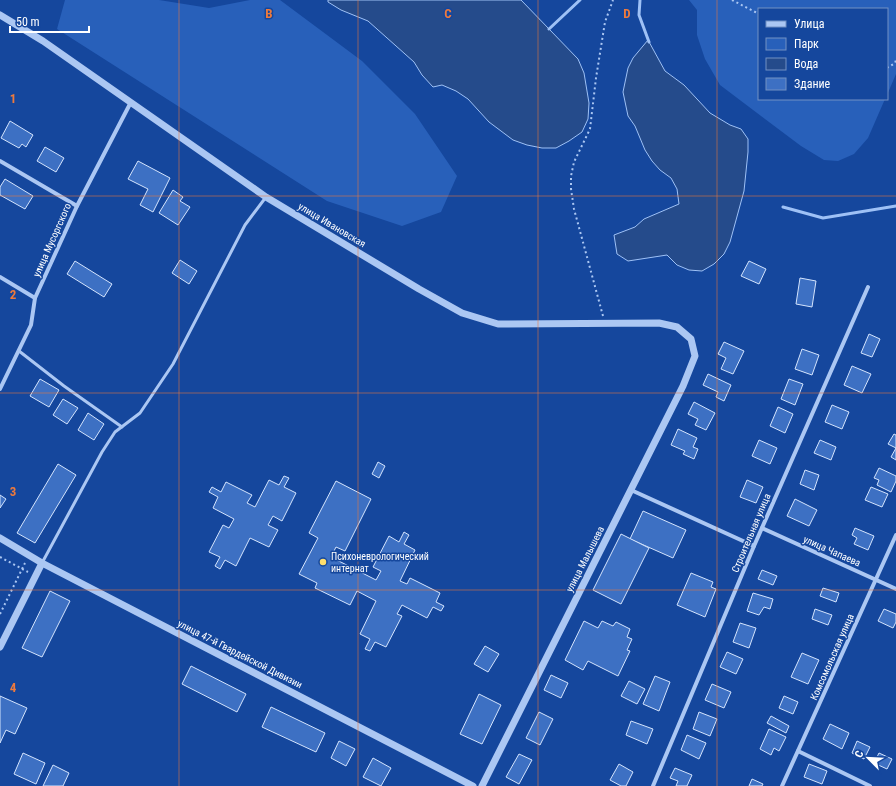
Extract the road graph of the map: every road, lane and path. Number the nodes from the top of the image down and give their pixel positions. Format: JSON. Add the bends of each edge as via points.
{"nodes":[{"id":1,"x":613,"y":0,"type":"edge"},
{"id":2,"x":732,"y":0,"type":"edge"},
{"id":3,"x":758,"y":13,"type":"edge"},
{"id":4,"x":0,"y":15,"type":"edge"},
{"id":5,"x":896,"y":60,"type":"edge"},
{"id":6,"x":888,"y":67,"type":"edge"},
{"id":7,"x":131,"y":102,"type":"junction"},
{"id":8,"x":0,"y":161,"type":"edge"},
{"id":9,"x":266,"y":197,"type":"junction"},
{"id":10,"x":77,"y":206,"type":"junction"},
{"id":11,"x":0,"y":277,"type":"edge"},
{"id":12,"x":868,"y":287,"type":"dead end"},
{"id":13,"x":35,"y":298,"type":"junction"},
{"id":14,"x":605,"y":323,"type":"junction"},
{"id":15,"x":692,"y":339,"type":"joint"},
{"id":16,"x":19,"y":351,"type":"junction"},
{"id":17,"x":0,"y":389,"type":"edge"},
{"id":18,"x":122,"y":427,"type":"junction"},
{"id":19,"x":631,"y":490,"type":"junction"},
{"id":20,"x":762,"y":528,"type":"junction"},
{"id":21,"x":896,"y":535,"type":"edge"},
{"id":22,"x":0,"y":538,"type":"edge"},
{"id":23,"x":754,"y":546,"type":"junction"},
{"id":24,"x":29,"y":555,"type":"junction"},
{"id":25,"x":0,"y":557,"type":"edge"},
{"id":26,"x":42,"y":563,"type":"junction"},
{"id":27,"x":22,"y":570,"type":"junction"},
{"id":28,"x":36,"y":576,"type":"junction"},
{"id":29,"x":876,"y":579,"type":"junction"},
{"id":30,"x":896,"y":589,"type":"edge"},
{"id":31,"x":0,"y":614,"type":"edge"},
{"id":32,"x":0,"y":647,"type":"edge"},
{"id":33,"x":798,"y":751,"type":"junction"},
{"id":34,"x":473,"y":786,"type":"edge"},
{"id":35,"x":482,"y":786,"type":"edge"},
{"id":36,"x":653,"y":786,"type":"edge"},
{"id":37,"x":782,"y":786,"type":"edge"},
{"id":38,"x":870,"y":786,"type":"edge"}],
"edges":[{"from":1,"to":14,"type":"path","via":[[605,22],[590,129],[574,162],[571,176],[574,209]]},
{"from":2,"to":3,"type":"path"},
{"from":4,"to":7,"type":"street","name":"улица Ивановская","via":[[43,40]]},
{"from":5,"to":6,"type":"path"},
{"from":7,"to":9,"type":"street","name":"улица Ивановская"},
{"from":7,"to":10,"type":"street","name":"улица Мусоргского"},
{"from":8,"to":10,"type":"street"},
{"from":9,"to":14,"type":"street","name":"улица Ивановская","via":[[419,290],[462,313],[498,324]]},
{"from":9,"to":18,"type":"lane","via":[[245,225],[173,364],[140,413]]},
{"from":10,"to":13,"type":"street","name":"улица Мусоргского"},
{"from":11,"to":13,"type":"street"},
{"from":12,"to":20,"type":"street","name":"Строительная улица"},
{"from":13,"to":16,"type":"street","name":"улица Мусоргского","via":[[31,325]]},
{"from":14,"to":15,"type":"street","name":"улица Ивановская","via":[[659,323],[677,327]]},
{"from":15,"to":19,"type":"street","name":"улица Малышева","via":[[695,356]]},
{"from":16,"to":17,"type":"street","name":"улица Мусоргского"},
{"from":16,"to":18,"type":"lane"},
{"from":18,"to":26,"type":"lane","via":[[115,432],[102,452]]},
{"from":19,"to":23,"type":"street"},
{"from":19,"to":35,"type":"street","name":"улица Малышева"},
{"from":20,"to":23,"type":"street","name":"Строительная улица"},
{"from":20,"to":29,"type":"street","name":"улица Чапаева"},
{"from":21,"to":29,"type":"street","name":"Комсомольская улица"},
{"from":22,"to":24,"type":"street","name":"улица 47-й Гвардейской Дивизии"},
{"from":23,"to":36,"type":"street","name":"Строительная улица"},
{"from":24,"to":26,"type":"street","name":"улица 47-й Гвардейской Дивизии"},
{"from":24,"to":27,"type":"path"},
{"from":25,"to":27,"type":"path"},
{"from":26,"to":28,"type":"street"},
{"from":26,"to":34,"type":"street","name":"улица 47-й Гвардейской Дивизии"},
{"from":27,"to":28,"type":"path"},
{"from":27,"to":31,"type":"path"},
{"from":28,"to":32,"type":"street"},
{"from":29,"to":30,"type":"street","name":"улица Чапаева"},
{"from":29,"to":33,"type":"street","name":"Комсомольская улица"},
{"from":33,"to":37,"type":"street","name":"Комсомольская улица"},
{"from":33,"to":38,"type":"street"}]}
